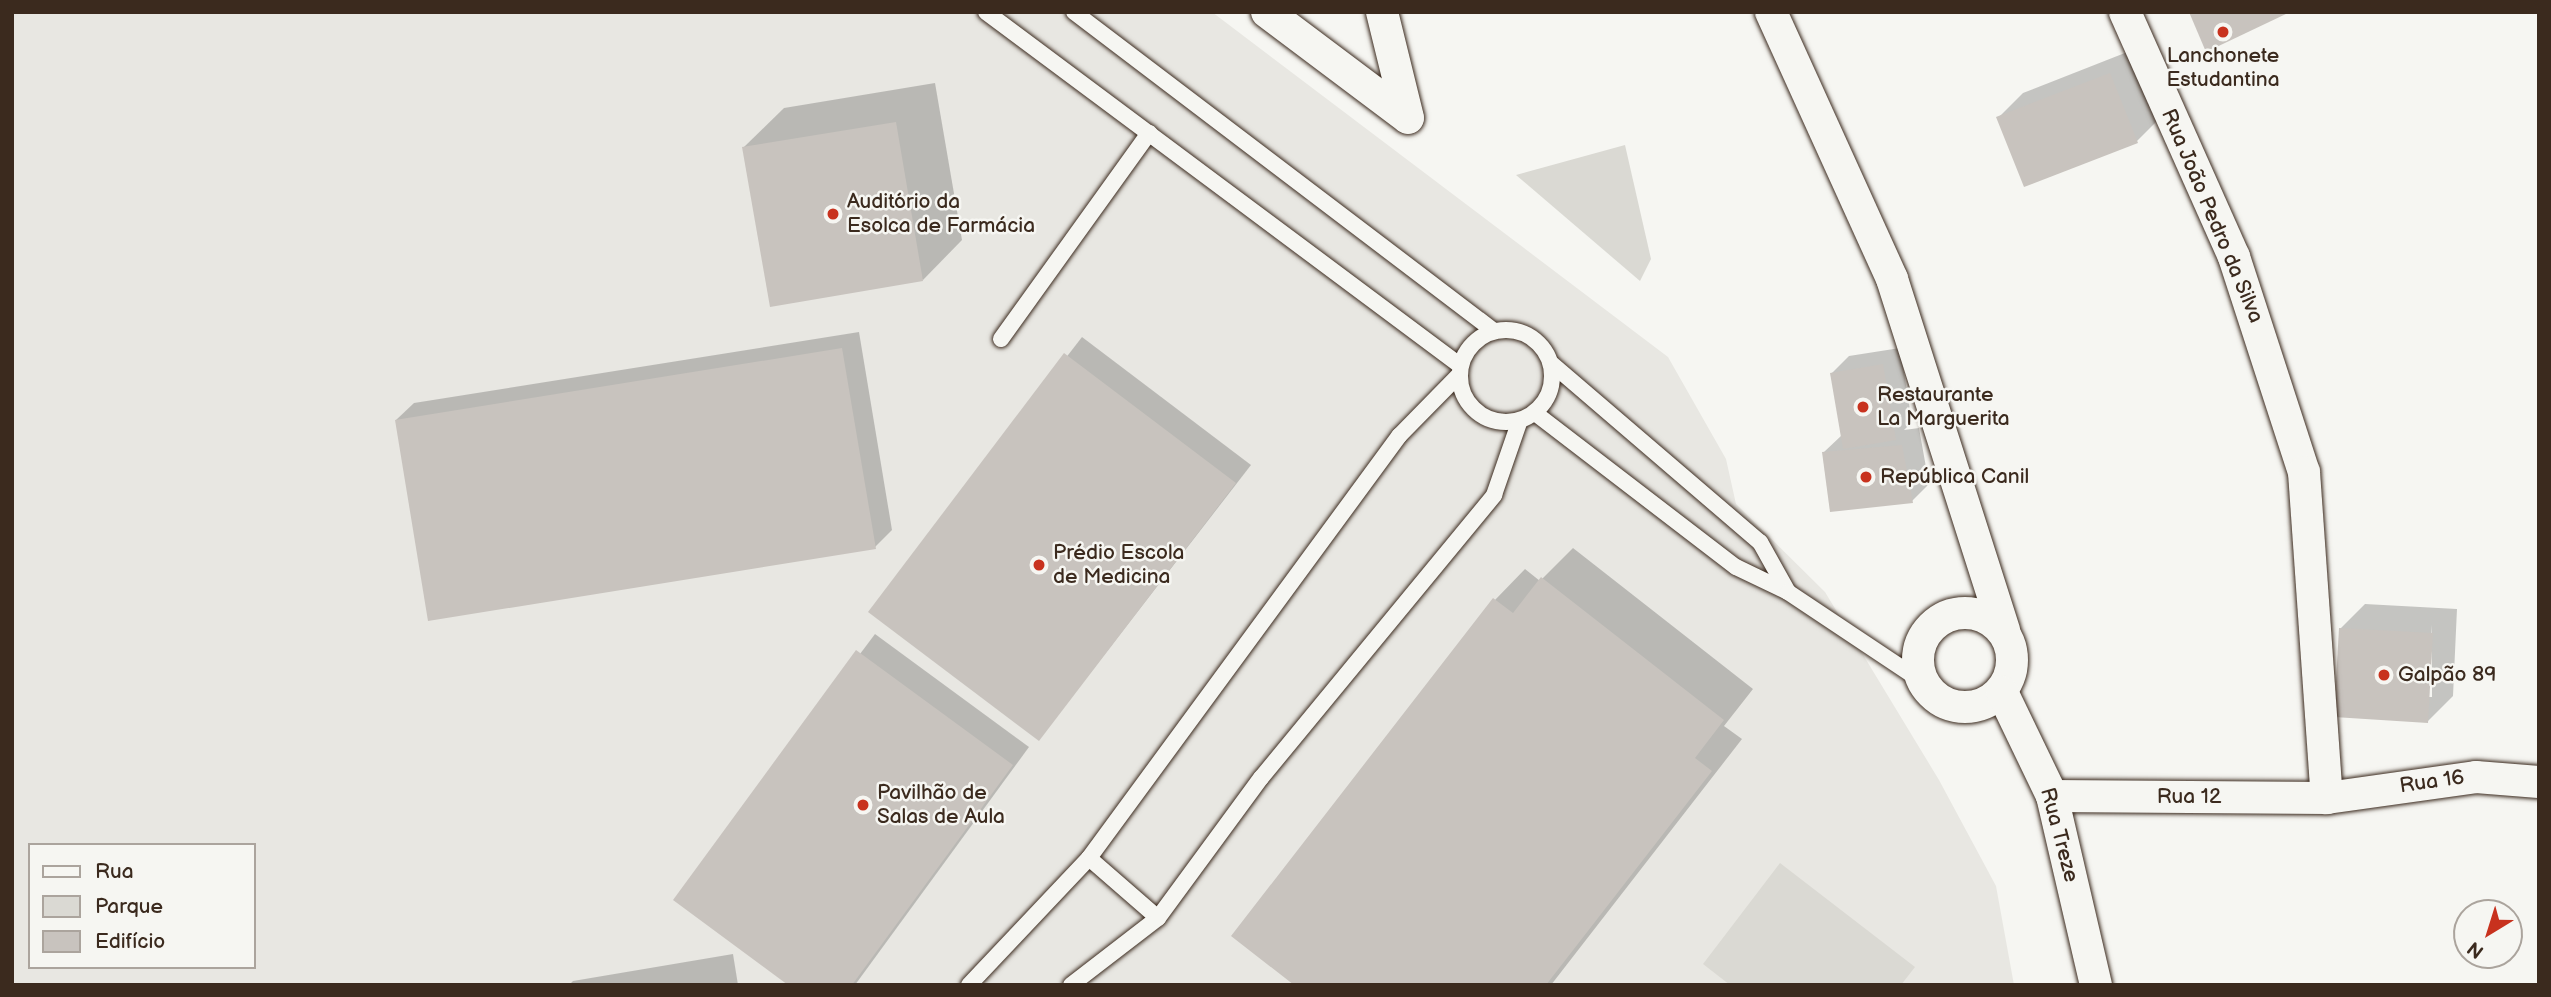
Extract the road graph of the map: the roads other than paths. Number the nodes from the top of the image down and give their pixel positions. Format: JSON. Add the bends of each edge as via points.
{"nodes":[{"id":1,"x":986,"y":12,"type":"edge"},
{"id":2,"x":1074,"y":12,"type":"edge"},
{"id":3,"x":1267,"y":12,"type":"edge"},
{"id":4,"x":1381,"y":12,"type":"edge"},
{"id":5,"x":1771,"y":12,"type":"edge"},
{"id":6,"x":2125,"y":12,"type":"edge"},
{"id":7,"x":1149,"y":134,"type":"junction"},
{"id":8,"x":1494,"y":331,"type":"junction"},
{"id":9,"x":1001,"y":339,"type":"dead end"},
{"id":10,"x":1552,"y":364,"type":"junction"},
{"id":11,"x":1461,"y":370,"type":"junction"},
{"id":12,"x":1527,"y":417,"type":"junction"},
{"id":13,"x":1788,"y":592,"type":"junction"},
{"id":14,"x":2004,"y":632,"type":"junction"},
{"id":15,"x":1923,"y":682,"type":"junction"},
{"id":16,"x":2003,"y":692,"type":"junction"},
{"id":17,"x":2539,"y":782,"type":"edge"},
{"id":18,"x":2052,"y":796,"type":"junction"},
{"id":19,"x":2326,"y":798,"type":"junction"},
{"id":20,"x":1089,"y":858,"type":"junction"},
{"id":21,"x":1158,"y":918,"type":"junction"},
{"id":22,"x":969,"y":985,"type":"edge"},
{"id":23,"x":1072,"y":985,"type":"edge"},
{"id":24,"x":2096,"y":985,"type":"edge"}],
"edges":[{"from":1,"to":7,"type":"lane"},
{"from":2,"to":8,"type":"lane"},
{"from":3,"to":4,"type":"street","via":[[1408,118]]},
{"from":5,"to":14,"type":"street","via":[[1892,279]]},
{"from":6,"to":19,"type":"street","name":"Rua João Pedro da Silva","via":[[2234,257],[2304,472]]},
{"from":7,"to":9,"type":"lane"},
{"from":7,"to":11,"type":"lane"},
{"from":8,"to":10,"type":"lane","via":[[1522,332]]},
{"from":8,"to":11,"type":"lane","via":[[1472,344]]},
{"from":10,"to":12,"type":"lane","via":[[1550,391]]},
{"from":10,"to":13,"type":"lane","via":[[1760,542]]},
{"from":11,"to":12,"type":"lane","via":[[1466,398],[1484,416]]},
{"from":11,"to":20,"type":"lane","via":[[1399,436]]},
{"from":12,"to":13,"type":"lane","via":[[1736,567]]},
{"from":12,"to":21,"type":"lane","via":[[1494,495],[1261,778]]},
{"from":13,"to":15,"type":"lane"},
{"from":14,"to":15,"type":"street","via":[[1977,614],[1946,617],[1921,645]]},
{"from":14,"to":16,"type":"street","via":[[2011,646]]},
{"from":15,"to":16,"type":"street","via":[[1931,694],[1959,708],[1990,702]]},
{"from":16,"to":18,"type":"street","name":"Rua Treze"},
{"from":17,"to":19,"type":"street","name":"Rua 16","via":[[2452,778]]},
{"from":18,"to":19,"type":"street","name":"Rua 12"},
{"from":18,"to":24,"type":"street","name":"Rua Treze"},
{"from":20,"to":21,"type":"lane"},
{"from":20,"to":22,"type":"lane"},
{"from":21,"to":23,"type":"lane"}]}
